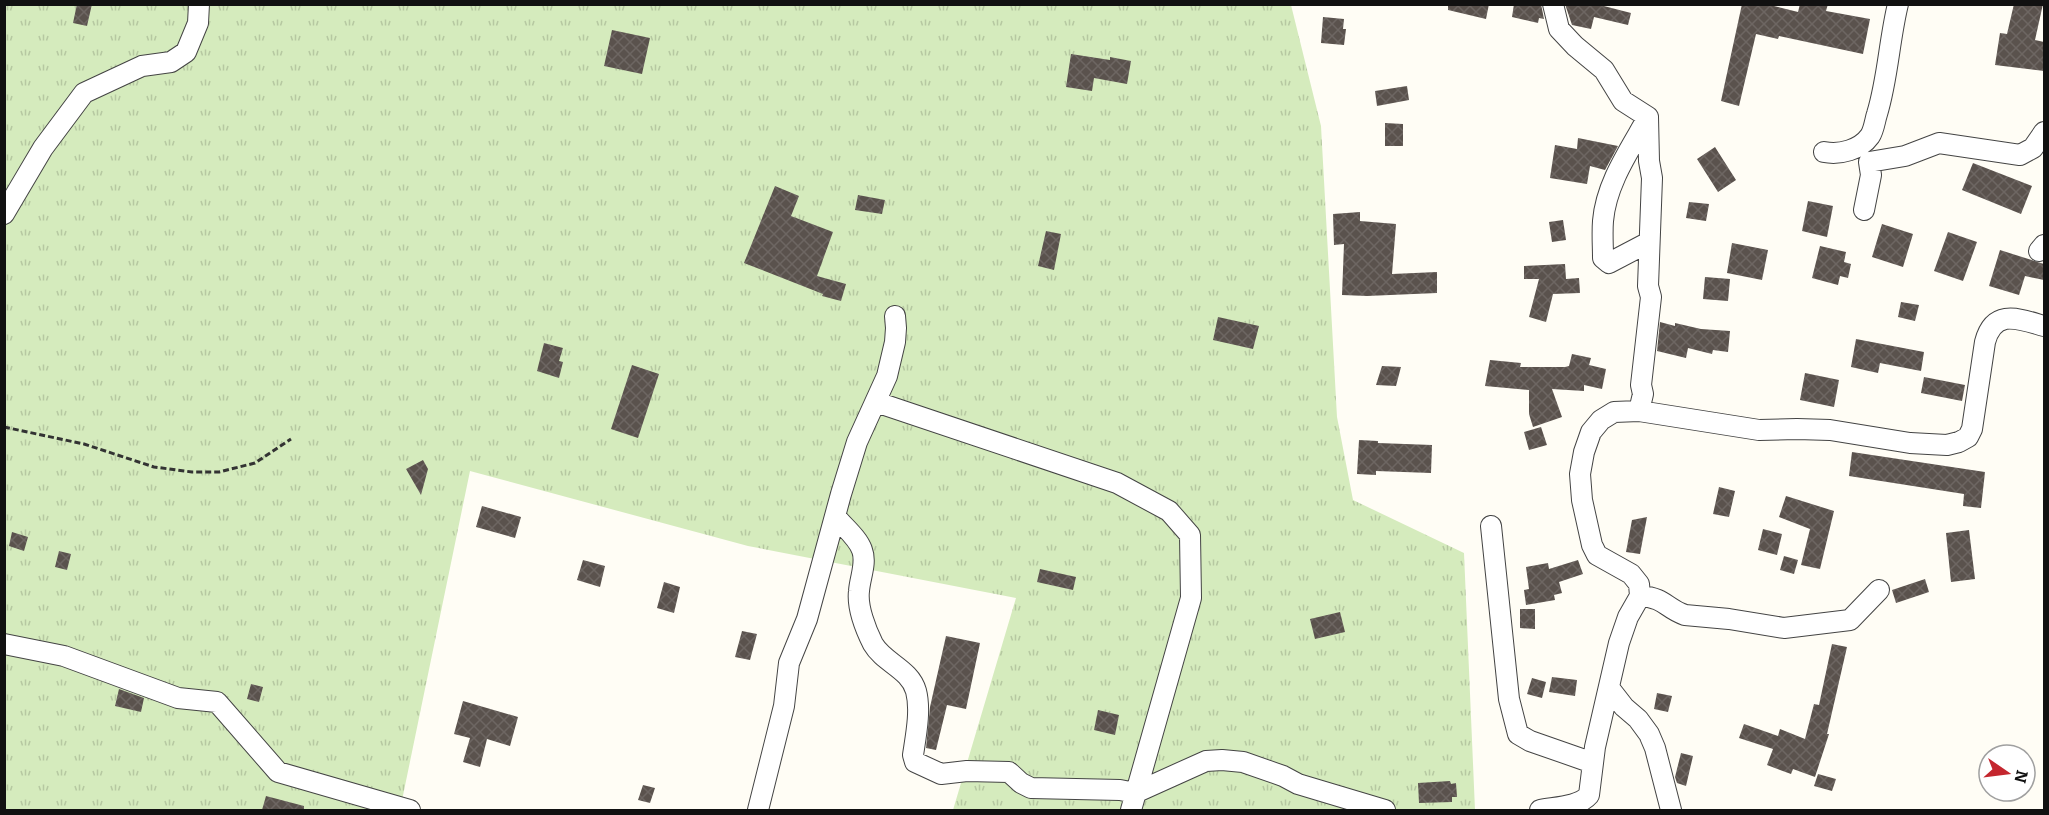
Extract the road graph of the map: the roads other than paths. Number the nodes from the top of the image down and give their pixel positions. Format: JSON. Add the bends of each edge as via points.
{"nodes":[{"id":1,"x":200,"y":4,"type":"edge"},
{"id":2,"x":1553,"y":4,"type":"edge"},
{"id":3,"x":1898,"y":4,"type":"edge"},
{"id":4,"x":1648,"y":117,"type":"junction"},
{"id":5,"x":2044,"y":132,"type":"edge"},
{"id":6,"x":1870,"y":135,"type":"junction"},
{"id":7,"x":1824,"y":152,"type":"dead end"},
{"id":8,"x":1869,"y":162,"type":"junction"},
{"id":9,"x":1864,"y":210,"type":"dead end"},
{"id":10,"x":4,"y":214,"type":"edge"},
{"id":11,"x":1649,"y":242,"type":"junction"},
{"id":12,"x":895,"y":316,"type":"dead end"},
{"id":13,"x":2044,"y":326,"type":"edge"},
{"id":14,"x":876,"y":402,"type":"junction"},
{"id":15,"x":1639,"y":411,"type":"junction"},
{"id":16,"x":836,"y":517,"type":"junction"},
{"id":17,"x":1491,"y":526,"type":"dead end"},
{"id":18,"x":1879,"y":590,"type":"dead end"},
{"id":19,"x":1640,"y":596,"type":"junction"},
{"id":20,"x":4,"y":644,"type":"edge"},
{"id":21,"x":1610,"y":689,"type":"junction"},
{"id":22,"x":1624,"y":707,"type":"junction"},
{"id":23,"x":1604,"y":711,"type":"junction"},
{"id":24,"x":1593,"y":763,"type":"junction"},
{"id":25,"x":1133,"y":802,"type":"edge"},
{"id":26,"x":410,"y":810,"type":"edge"},
{"id":27,"x":758,"y":810,"type":"edge"},
{"id":28,"x":1385,"y":810,"type":"edge"},
{"id":29,"x":1540,"y":810,"type":"edge"},
{"id":30,"x":1671,"y":810,"type":"edge"}],
"edges":[{"from":1,"to":10,"type":"street","via":[[198,22],[186,52],[171,62],[142,66],[84,93],[43,148]]},
{"from":2,"to":4,"type":"street","via":[[1559,28],[1604,70],[1623,101]]},
{"from":3,"to":6,"type":"street","via":[[1882,98]]},
{"from":4,"to":11,"type":"street","via":[[1652,178]]},
{"from":4,"to":11,"type":"street","via":[[1619,168],[1607,200],[1603,258],[1609,263]]},
{"from":5,"to":8,"type":"street","via":[[2033,148],[2020,155],[1939,143],[1905,156]]},
{"from":6,"to":7,"type":"street","via":[[1859,146],[1846,151]]},
{"from":6,"to":8,"type":"street"},
{"from":8,"to":9,"type":"street","via":[[1872,175]]},
{"from":11,"to":15,"type":"street","via":[[1650,321]]},
{"from":12,"to":14,"type":"street","via":[[895,342]]},
{"from":13,"to":15,"type":"street","via":[[2012,318],[1994,323],[1988,330],[1972,429],[1968,437],[1947,445],[1830,430],[1759,430]]},
{"from":14,"to":16,"type":"street","via":[[857,442]]},
{"from":14,"to":25,"type":"street","via":[[1117,483],[1169,511],[1190,535],[1191,598]]},
{"from":15,"to":19,"type":"street","via":[[1614,412],[1601,420],[1591,432],[1581,474],[1592,545],[1597,555],[1631,574],[1639,584]]},
{"from":16,"to":25,"type":"street","via":[[861,548],[864,559],[859,605],[872,642],[880,655],[909,676],[915,687],[915,762],[941,774],[1009,772],[1031,788],[1120,790]]},
{"from":16,"to":27,"type":"street","via":[[807,619],[789,663],[784,706]]},
{"from":17,"to":24,"type":"street","via":[[1509,699],[1518,734]]},
{"from":18,"to":19,"type":"street","via":[[1850,620],[1794,628],[1684,615],[1662,600]]},
{"from":19,"to":21,"type":"street","via":[[1619,643]]},
{"from":20,"to":26,"type":"street","via":[[64,656],[178,698],[217,702],[278,772]]},
{"from":21,"to":22,"type":"street"},
{"from":21,"to":23,"type":"street"},
{"from":22,"to":23,"type":"street"},
{"from":22,"to":30,"type":"street","via":[[1649,734]]},
{"from":23,"to":24,"type":"street"},
{"from":24,"to":29,"type":"street","via":[[1585,800]]},
{"from":25,"to":28,"type":"street","via":[[1206,762],[1222,760],[1243,762],[1298,784]]}]}
